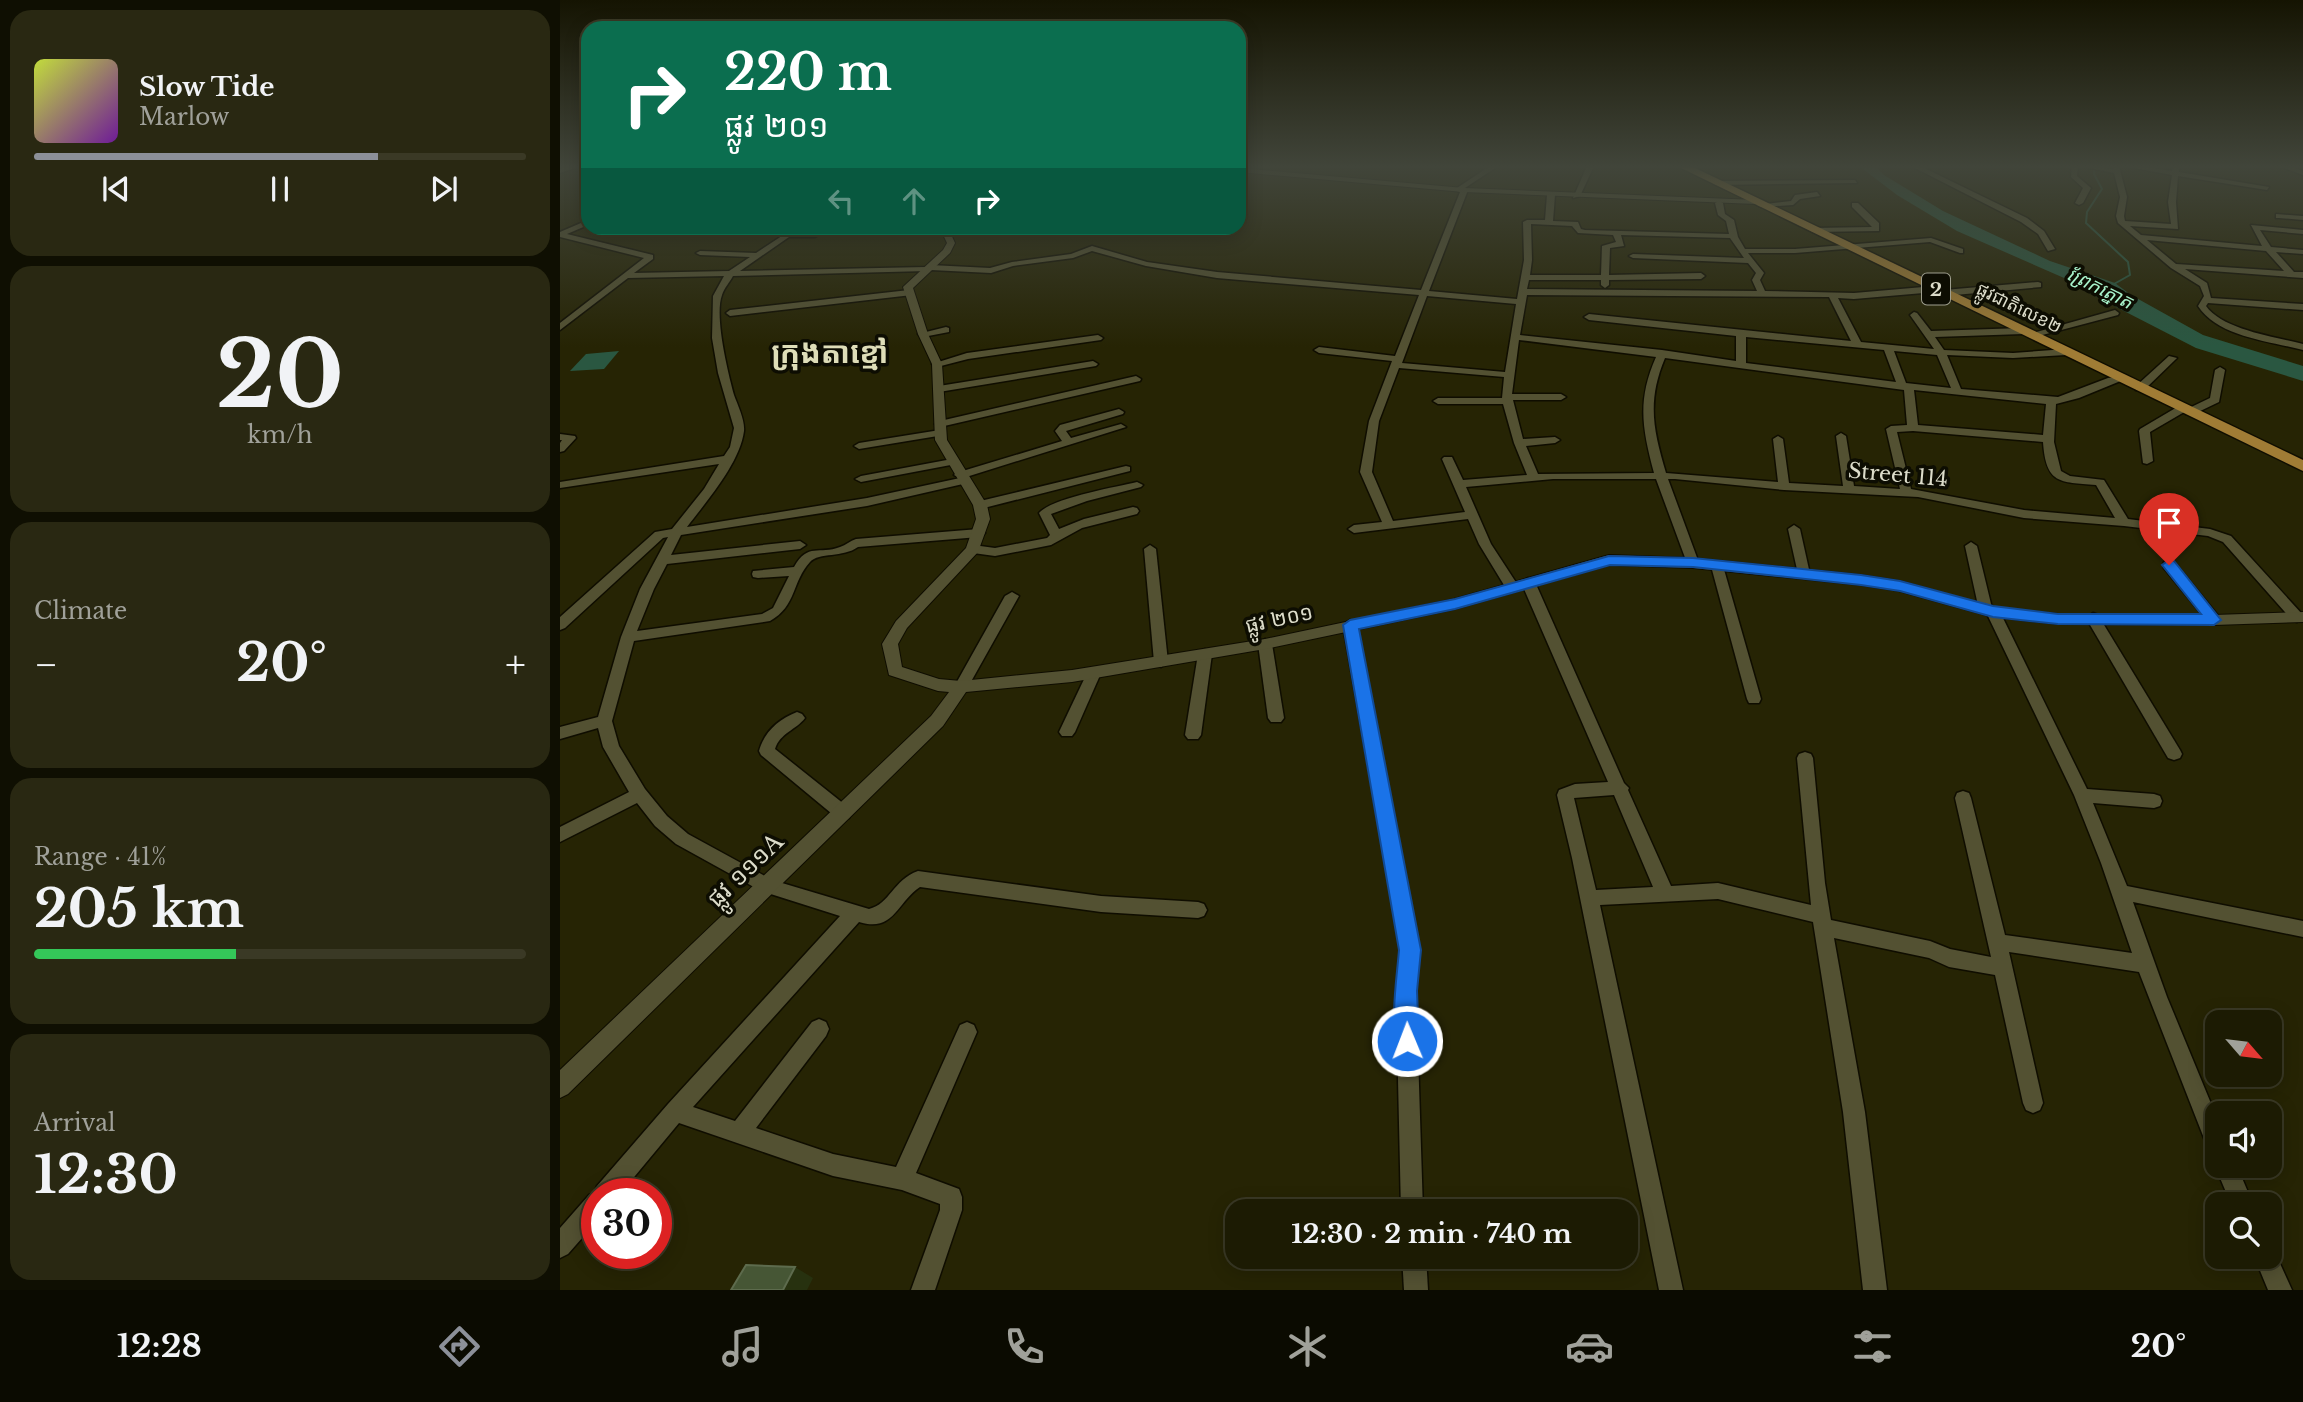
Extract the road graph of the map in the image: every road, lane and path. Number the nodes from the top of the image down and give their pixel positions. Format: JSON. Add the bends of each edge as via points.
{"nodes":[{"id":1,"x":581,"y":226,"type":"edge"},
{"id":2,"x":1449,"y":226,"type":"edge"},
{"id":3,"x":1527,"y":226,"type":"edge"},
{"id":4,"x":1577,"y":226,"type":"edge"},
{"id":5,"x":1732,"y":226,"type":"edge"},
{"id":6,"x":1805,"y":226,"type":"edge"},
{"id":7,"x":1876,"y":226,"type":"edge"},
{"id":8,"x":2032,"y":226,"type":"edge"},
{"id":9,"x":2126,"y":226,"type":"edge"},
{"id":10,"x":2255,"y":226,"type":"edge"},
{"id":11,"x":2257,"y":226,"type":"edge"},
{"id":12,"x":1813,"y":230,"type":"junction"},
{"id":13,"x":2303,"y":232,"type":"edge"},
{"id":14,"x":1616,"y":233,"type":"junction"},
{"id":15,"x":787,"y":235,"type":"edge"},
{"id":16,"x":947,"y":235,"type":"edge"},
{"id":17,"x":1734,"y":236,"type":"junction"},
{"id":18,"x":562,"y":237,"type":"edge"},
{"id":19,"x":2141,"y":237,"type":"junction"},
{"id":20,"x":1849,"y":248,"type":"junction"},
{"id":21,"x":2270,"y":248,"type":"junction"},
{"id":22,"x":2051,"y":249,"type":"dead end"},
{"id":23,"x":1744,"y":251,"type":"junction"},
{"id":24,"x":1959,"y":251,"type":"dead end"},
{"id":25,"x":2303,"y":252,"type":"edge"},
{"id":26,"x":700,"y":253,"type":"dead end"},
{"id":27,"x":758,"y":255,"type":"junction"},
{"id":28,"x":1633,"y":256,"type":"dead end"},
{"id":29,"x":1748,"y":261,"type":"junction"},
{"id":30,"x":2174,"y":266,"type":"junction"},
{"id":31,"x":928,"y":268,"type":"junction"},
{"id":32,"x":730,"y":274,"type":"junction"},
{"id":33,"x":2292,"y":275,"type":"junction"},
{"id":34,"x":2303,"y":275,"type":"edge"},
{"id":35,"x":626,"y":276,"type":"junction"},
{"id":36,"x":1701,"y":276,"type":"dead end"},
{"id":37,"x":1605,"y":277,"type":"junction"},
{"id":38,"x":1524,"y":278,"type":"junction"},
{"id":39,"x":2038,"y":285,"type":"dead end"},
{"id":40,"x":1939,"y":291,"type":"junction"},
{"id":41,"x":909,"y":293,"type":"junction"},
{"id":42,"x":1605,"y":293,"type":"junction"},
{"id":43,"x":1762,"y":293,"type":"junction"},
{"id":44,"x":1425,"y":295,"type":"junction"},
{"id":45,"x":1522,"y":297,"type":"junction"},
{"id":46,"x":1833,"y":297,"type":"junction"},
{"id":47,"x":2206,"y":300,"type":"junction"},
{"id":48,"x":2303,"y":307,"type":"edge"},
{"id":49,"x":730,"y":313,"type":"dead end"},
{"id":50,"x":2115,"y":313,"type":"dead end"},
{"id":51,"x":1914,"y":315,"type":"dead end"},
{"id":52,"x":1589,"y":317,"type":"dead end"},
{"id":53,"x":560,"y":327,"type":"edge"},
{"id":54,"x":946,"y":330,"type":"dead end"},
{"id":55,"x":2027,"y":333,"type":"junction"},
{"id":56,"x":923,"y":334,"type":"junction"},
{"id":57,"x":1741,"y":334,"type":"junction"},
{"id":58,"x":1929,"y":334,"type":"junction"},
{"id":59,"x":1516,"y":337,"type":"junction"},
{"id":60,"x":1098,"y":338,"type":"dead end"},
{"id":61,"x":1857,"y":344,"type":"junction"},
{"id":62,"x":1888,"y":347,"type":"junction"},
{"id":63,"x":2303,"y":347,"type":"edge"},
{"id":64,"x":1319,"y":350,"type":"dead end"},
{"id":65,"x":1941,"y":352,"type":"junction"},
{"id":66,"x":2066,"y":352,"type":"junction"},
{"id":67,"x":1662,"y":353,"type":"junction"},
{"id":68,"x":2172,"y":358,"type":"dead end"},
{"id":69,"x":1397,"y":362,"type":"junction"},
{"id":70,"x":937,"y":364,"type":"junction"},
{"id":71,"x":1093,"y":364,"type":"dead end"},
{"id":72,"x":1741,"y":364,"type":"junction"},
{"id":73,"x":2220,"y":370,"type":"dead end"},
{"id":74,"x":1509,"y":375,"type":"junction"},
{"id":75,"x":2119,"y":378,"type":"junction"},
{"id":76,"x":1136,"y":379,"type":"dead end"},
{"id":77,"x":1906,"y":387,"type":"junction"},
{"id":78,"x":2140,"y":387,"type":"junction"},
{"id":79,"x":939,"y":389,"type":"junction"},
{"id":80,"x":1958,"y":393,"type":"junction"},
{"id":81,"x":1561,"y":397,"type":"dead end"},
{"id":82,"x":1507,"y":399,"type":"junction"},
{"id":83,"x":1438,"y":401,"type":"dead end"},
{"id":84,"x":2051,"y":401,"type":"junction"},
{"id":85,"x":2187,"y":410,"type":"junction"},
{"id":86,"x":1119,"y":412,"type":"dead end"},
{"id":87,"x":1121,"y":427,"type":"dead end"},
{"id":88,"x":1913,"y":428,"type":"junction"},
{"id":89,"x":940,"y":429,"type":"junction"},
{"id":90,"x":1841,"y":436,"type":"dead end"},
{"id":91,"x":560,"y":437,"type":"edge"},
{"id":92,"x":1778,"y":439,"type":"dead end"},
{"id":93,"x":2049,"y":439,"type":"junction"},
{"id":94,"x":1555,"y":440,"type":"dead end"},
{"id":95,"x":1068,"y":442,"type":"junction"},
{"id":96,"x":1519,"y":443,"type":"junction"},
{"id":97,"x":859,"y":446,"type":"dead end"},
{"id":98,"x":560,"y":449,"type":"edge"},
{"id":99,"x":728,"y":458,"type":"junction"},
{"id":100,"x":1448,"y":459,"type":"dead end"},
{"id":101,"x":2147,"y":461,"type":"dead end"},
{"id":102,"x":2303,"y":466,"type":"edge"},
{"id":103,"x":1126,"y":469,"type":"dead end"},
{"id":104,"x":958,"y":472,"type":"junction"},
{"id":105,"x":1662,"y":475,"type":"junction"},
{"id":106,"x":1534,"y":477,"type":"junction"},
{"id":107,"x":861,"y":480,"type":"dead end"},
{"id":108,"x":1459,"y":484,"type":"junction"},
{"id":109,"x":560,"y":485,"type":"edge"},
{"id":110,"x":1137,"y":485,"type":"dead end"},
{"id":111,"x":1784,"y":487,"type":"junction"},
{"id":112,"x":1849,"y":489,"type":"junction"},
{"id":113,"x":1906,"y":491,"type":"junction"},
{"id":114,"x":979,"y":505,"type":"junction"},
{"id":115,"x":1133,"y":511,"type":"dead end"},
{"id":116,"x":1472,"y":515,"type":"junction"},
{"id":117,"x":2124,"y":522,"type":"junction"},
{"id":118,"x":1390,"y":525,"type":"junction"},
{"id":119,"x":1354,"y":529,"type":"dead end"},
{"id":120,"x":1794,"y":529,"type":"dead end"},
{"id":121,"x":677,"y":531,"type":"junction"},
{"id":122,"x":979,"y":533,"type":"junction"},
{"id":123,"x":1056,"y":534,"type":"junction"},
{"id":124,"x":800,"y":545,"type":"dead end"},
{"id":125,"x":1971,"y":546,"type":"dead end"},
{"id":126,"x":973,"y":549,"type":"junction"},
{"id":127,"x":1150,"y":549,"type":"dead end"},
{"id":128,"x":663,"y":560,"type":"junction"},
{"id":129,"x":1693,"y":563,"type":"junction"},
{"id":130,"x":2169,"y":565,"type":"dead end"},
{"id":131,"x":1717,"y":566,"type":"junction"},
{"id":132,"x":798,"y":571,"type":"junction"},
{"id":133,"x":758,"y":574,"type":"dead end"},
{"id":134,"x":1804,"y":574,"type":"junction"},
{"id":135,"x":1520,"y":584,"type":"junction"},
{"id":136,"x":1012,"y":596,"type":"dead end"},
{"id":137,"x":1990,"y":611,"type":"junction"},
{"id":138,"x":2300,"y":617,"type":"edge"},
{"id":139,"x":2093,"y":618,"type":"junction"},
{"id":140,"x":2214,"y":620,"type":"junction"},
{"id":141,"x":560,"y":625,"type":"edge"},
{"id":142,"x":1350,"y":625,"type":"junction"},
{"id":143,"x":628,"y":637,"type":"junction"},
{"id":144,"x":1265,"y":644,"type":"junction"},
{"id":145,"x":1205,"y":654,"type":"junction"},
{"id":146,"x":1161,"y":662,"type":"junction"},
{"id":147,"x":1094,"y":673,"type":"junction"},
{"id":148,"x":961,"y":687,"type":"junction"},
{"id":149,"x":1754,"y":699,"type":"dead end"},
{"id":150,"x":797,"y":718,"type":"dead end"},
{"id":151,"x":1276,"y":718,"type":"dead end"},
{"id":152,"x":604,"y":722,"type":"junction"},
{"id":153,"x":1067,"y":732,"type":"dead end"},
{"id":154,"x":560,"y":733,"type":"edge"},
{"id":155,"x":1193,"y":734,"type":"dead end"},
{"id":156,"x":2174,"y":754,"type":"dead end"},
{"id":157,"x":1805,"y":758,"type":"dead end"},
{"id":158,"x":1621,"y":788,"type":"junction"},
{"id":159,"x":639,"y":793,"type":"junction"},
{"id":160,"x":2082,"y":795,"type":"junction"},
{"id":161,"x":1963,"y":797,"type":"dead end"},
{"id":162,"x":2154,"y":801,"type":"dead end"},
{"id":163,"x":843,"y":813,"type":"junction"},
{"id":164,"x":560,"y":835,"type":"edge"},
{"id":165,"x":767,"y":886,"type":"junction"},
{"id":166,"x":1665,"y":892,"type":"junction"},
{"id":167,"x":2120,"y":892,"type":"junction"},
{"id":168,"x":1589,"y":898,"type":"junction"},
{"id":169,"x":1198,"y":910,"type":"dead end"},
{"id":170,"x":856,"y":912,"type":"junction"},
{"id":171,"x":1822,"y":922,"type":"junction"},
{"id":172,"x":2303,"y":929,"type":"edge"},
{"id":173,"x":1998,"y":942,"type":"junction"},
{"id":174,"x":2144,"y":964,"type":"junction"},
{"id":175,"x":2004,"y":968,"type":"junction"},
{"id":176,"x":819,"y":1029,"type":"dead end"},
{"id":177,"x":967,"y":1032,"type":"dead end"},
{"id":178,"x":560,"y":1086,"type":"edge"},
{"id":179,"x":2033,"y":1103,"type":"dead end"},
{"id":180,"x":675,"y":1111,"type":"junction"},
{"id":181,"x":2205,"y":1114,"type":"edge"},
{"id":182,"x":738,"y":1134,"type":"junction"},
{"id":183,"x":618,"y":1178,"type":"edge"},
{"id":184,"x":902,"y":1179,"type":"junction"},
{"id":185,"x":1412,"y":1199,"type":"edge"},
{"id":186,"x":581,"y":1222,"type":"edge"},
{"id":187,"x":560,"y":1246,"type":"edge"},
{"id":188,"x":1415,"y":1269,"type":"edge"},
{"id":189,"x":2271,"y":1269,"type":"edge"},
{"id":190,"x":923,"y":1290,"type":"edge"},
{"id":191,"x":1416,"y":1290,"type":"edge"},
{"id":192,"x":1671,"y":1290,"type":"edge"},
{"id":193,"x":1875,"y":1290,"type":"edge"},
{"id":194,"x":2280,"y":1290,"type":"edge"}],
"edges":[{"from":1,"to":18,"type":"street"},
{"from":2,"to":44,"type":"street"},
{"from":3,"to":38,"type":"street"},
{"from":4,"to":14,"type":"street","via":[[1582,232]]},
{"from":5,"to":17,"type":"street"},
{"from":6,"to":12,"type":"highway","name":"ផ្លូវជាតិលេខ២","number":"2"},
{"from":7,"to":12,"type":"street"},
{"from":8,"to":22,"type":"street"},
{"from":9,"to":19,"type":"street"},
{"from":10,"to":21,"type":"street"},
{"from":11,"to":13,"type":"street"},
{"from":12,"to":20,"type":"highway","name":"ផ្លូវជាតិលេខ២","number":"2"},
{"from":14,"to":17,"type":"street"},
{"from":14,"to":37,"type":"street","via":[[1621,244],[1606,246]]},
{"from":15,"to":27,"type":"street"},
{"from":16,"to":31,"type":"street","via":[[951,243],[947,251]]},
{"from":17,"to":23,"type":"street"},
{"from":18,"to":35,"type":"street","via":[[650,257]]},
{"from":19,"to":21,"type":"street"},
{"from":19,"to":30,"type":"street"},
{"from":20,"to":23,"type":"street"},
{"from":20,"to":24,"type":"street","via":[[1931,240]]},
{"from":20,"to":40,"type":"highway","name":"ផ្លូវជាតិលេខ២","number":"2"},
{"from":21,"to":25,"type":"street"},
{"from":21,"to":33,"type":"street"},
{"from":23,"to":29,"type":"street"},
{"from":26,"to":27,"type":"street"},
{"from":27,"to":32,"type":"street"},
{"from":28,"to":29,"type":"street","via":[[1716,256]]},
{"from":29,"to":43,"type":"street","via":[[1760,273],[1756,280]]},
{"from":30,"to":33,"type":"street"},
{"from":30,"to":47,"type":"street","via":[[2204,285]]},
{"from":31,"to":32,"type":"street"},
{"from":31,"to":41,"type":"street","via":[[908,287]]},
{"from":31,"to":44,"type":"street","via":[[991,271],[1073,256],[1092,248],[1146,264],[1217,275]]},
{"from":32,"to":35,"type":"street"},
{"from":32,"to":99,"type":"street","via":[[717,296],[716,312],[723,373],[739,428]]},
{"from":33,"to":34,"type":"street"},
{"from":35,"to":53,"type":"street"},
{"from":36,"to":37,"type":"street"},
{"from":37,"to":38,"type":"street"},
{"from":37,"to":42,"type":"street"},
{"from":38,"to":45,"type":"street"},
{"from":39,"to":40,"type":"street"},
{"from":40,"to":46,"type":"street"},
{"from":40,"to":55,"type":"highway","name":"ផ្លូវជាតិលេខ២","number":"2"},
{"from":41,"to":49,"type":"street"},
{"from":41,"to":56,"type":"street"},
{"from":42,"to":43,"type":"street"},
{"from":42,"to":45,"type":"street"},
{"from":43,"to":46,"type":"street"},
{"from":44,"to":45,"type":"street"},
{"from":44,"to":69,"type":"street"},
{"from":45,"to":59,"type":"street"},
{"from":46,"to":61,"type":"street"},
{"from":47,"to":48,"type":"street"},
{"from":47,"to":63,"type":"street","via":[[2204,312],[2216,320]]},
{"from":50,"to":55,"type":"street"},
{"from":51,"to":58,"type":"street"},
{"from":52,"to":57,"type":"street"},
{"from":54,"to":56,"type":"street"},
{"from":55,"to":58,"type":"street"},
{"from":55,"to":66,"type":"highway","name":"ផ្លូវជាតិលេខ២","number":"2"},
{"from":56,"to":70,"type":"street"},
{"from":57,"to":61,"type":"street"},
{"from":57,"to":72,"type":"street"},
{"from":58,"to":65,"type":"street"},
{"from":59,"to":67,"type":"street"},
{"from":59,"to":74,"type":"street"},
{"from":60,"to":70,"type":"street"},
{"from":61,"to":62,"type":"street"},
{"from":62,"to":65,"type":"street"},
{"from":62,"to":77,"type":"street"},
{"from":64,"to":69,"type":"street"},
{"from":65,"to":66,"type":"street","via":[[2028,357]]},
{"from":65,"to":80,"type":"street"},
{"from":66,"to":75,"type":"highway","name":"ផ្លូវជាតិលេខ២","number":"2"},
{"from":67,"to":72,"type":"street"},
{"from":67,"to":105,"type":"street","via":[[1648,401]]},
{"from":68,"to":78,"type":"street"},
{"from":69,"to":74,"type":"street"},
{"from":69,"to":118,"type":"street","via":[[1374,421],[1366,464]]},
{"from":70,"to":79,"type":"street"},
{"from":71,"to":79,"type":"street"},
{"from":72,"to":77,"type":"street"},
{"from":73,"to":85,"type":"street","via":[[2215,400]]},
{"from":74,"to":82,"type":"street"},
{"from":75,"to":78,"type":"highway","name":"ផ្លូវជាតិលេខ២","number":"2"},
{"from":75,"to":84,"type":"street","via":[[2066,400]]},
{"from":76,"to":89,"type":"street"},
{"from":77,"to":80,"type":"street"},
{"from":77,"to":88,"type":"street"},
{"from":78,"to":85,"type":"highway","name":"ផ្លូវជាតិលេខ២","number":"2"},
{"from":79,"to":89,"type":"street"},
{"from":80,"to":84,"type":"street"},
{"from":81,"to":82,"type":"street"},
{"from":82,"to":83,"type":"street"},
{"from":82,"to":96,"type":"street"},
{"from":84,"to":93,"type":"street"},
{"from":85,"to":101,"type":"street","via":[[2144,431]]},
{"from":85,"to":102,"type":"highway","name":"ផ្លូវជាតិលេខ២","number":"2"},
{"from":86,"to":95,"type":"street","via":[[1063,427],[1060,431]]},
{"from":87,"to":95,"type":"street"},
{"from":88,"to":93,"type":"street"},
{"from":88,"to":113,"type":"street","via":[[1891,429]]},
{"from":89,"to":97,"type":"street"},
{"from":89,"to":104,"type":"street"},
{"from":90,"to":112,"type":"street"},
{"from":91,"to":98,"type":"street","via":[[571,440]]},
{"from":92,"to":111,"type":"street"},
{"from":93,"to":117,"type":"street","via":[[2057,476],[2100,482]]},
{"from":94,"to":96,"type":"street"},
{"from":95,"to":104,"type":"street"},
{"from":96,"to":106,"type":"street"},
{"from":99,"to":109,"type":"street"},
{"from":99,"to":121,"type":"street"},
{"from":100,"to":108,"type":"street"},
{"from":103,"to":114,"type":"street"},
{"from":104,"to":107,"type":"street"},
{"from":104,"to":114,"type":"street"},
{"from":104,"to":121,"type":"street","via":[[867,502]]},
{"from":105,"to":106,"type":"street","name":"Street 114"},
{"from":105,"to":111,"type":"street","name":"Street 114"},
{"from":105,"to":129,"type":"street"},
{"from":106,"to":108,"type":"street","name":"Street 114"},
{"from":108,"to":116,"type":"street"},
{"from":110,"to":123,"type":"street","via":[[1048,510],[1045,513]]},
{"from":111,"to":112,"type":"street","name":"Street 114"},
{"from":112,"to":113,"type":"street","name":"Street 114"},
{"from":113,"to":117,"type":"street","name":"Street 114","via":[[2024,514]]},
{"from":114,"to":122,"type":"street","name":"ផ្លូវ ២០១","via":[[983,519]]},
{"from":115,"to":123,"type":"street"},
{"from":116,"to":118,"type":"street"},
{"from":116,"to":135,"type":"street","via":[[1485,544]]},
{"from":117,"to":138,"type":"street","name":"Street 114","via":[[2222,535]]},
{"from":118,"to":119,"type":"street"},
{"from":120,"to":134,"type":"street"},
{"from":121,"to":128,"type":"street"},
{"from":121,"to":141,"type":"street","via":[[653,538]]},
{"from":122,"to":126,"type":"street","name":"ផ្លូវ ២០១"},
{"from":122,"to":132,"type":"street","via":[[856,543],[842,551],[810,553]]},
{"from":123,"to":126,"type":"street","via":[[1051,541],[1014,549]]},
{"from":124,"to":128,"type":"street"},
{"from":125,"to":137,"type":"street"},
{"from":126,"to":148,"type":"street","name":"ផ្លូវ ២០១","via":[[901,625],[890,645],[895,671]]},
{"from":127,"to":146,"type":"street"},
{"from":128,"to":143,"type":"street"},
{"from":129,"to":131,"type":"street","name":"ផ្លូវ ២០១"},
{"from":129,"to":135,"type":"street","name":"ផ្លូវ ២០១","via":[[1609,561]]},
{"from":130,"to":140,"type":"street"},
{"from":131,"to":134,"type":"street","name":"ផ្លូវ ២០១"},
{"from":131,"to":149,"type":"street"},
{"from":132,"to":133,"type":"street"},
{"from":132,"to":143,"type":"street","via":[[778,611],[765,618]]},
{"from":134,"to":137,"type":"street","name":"ផ្លូវ ២០១","via":[[1900,586]]},
{"from":135,"to":142,"type":"street","name":"ផ្លូវ ២០១","via":[[1455,604]]},
{"from":135,"to":158,"type":"street"},
{"from":136,"to":148,"type":"street"},
{"from":137,"to":139,"type":"street","name":"ផ្លូវ ២០១"},
{"from":137,"to":160,"type":"street"},
{"from":138,"to":140,"type":"street","name":"ផ្លូវ ២០១"},
{"from":139,"to":140,"type":"street","name":"ផ្លូវ ២០១"},
{"from":139,"to":156,"type":"street"},
{"from":142,"to":144,"type":"street","name":"ផ្លូវ ២០១"},
{"from":142,"to":185,"type":"street","via":[[1410,950],[1406,991]]},
{"from":143,"to":152,"type":"street"},
{"from":144,"to":145,"type":"street","name":"ផ្លូវ ២០១"},
{"from":144,"to":151,"type":"street"},
{"from":145,"to":146,"type":"street","name":"ផ្លូវ ២០១"},
{"from":145,"to":155,"type":"street"},
{"from":146,"to":147,"type":"street","name":"ផ្លូវ ២០១"},
{"from":147,"to":148,"type":"street","name":"ផ្លូវ ២០១"},
{"from":147,"to":153,"type":"street"},
{"from":148,"to":163,"type":"street","name":"ផ្លូវ ១១១A","via":[[937,721]]},
{"from":150,"to":163,"type":"street","via":[[777,731],[767,751]]},
{"from":152,"to":154,"type":"street"},
{"from":152,"to":159,"type":"street","via":[[611,747]]},
{"from":157,"to":171,"type":"street"},
{"from":158,"to":166,"type":"street"},
{"from":158,"to":168,"type":"street","via":[[1565,795]]},
{"from":159,"to":164,"type":"street"},
{"from":159,"to":165,"type":"street","via":[[682,839]]},
{"from":160,"to":162,"type":"street"},
{"from":160,"to":167,"type":"street"},
{"from":161,"to":173,"type":"street"},
{"from":163,"to":165,"type":"street","name":"ផ្លូវ ១១១A"},
{"from":165,"to":170,"type":"street"},
{"from":165,"to":178,"type":"street","name":"ផ្លូវ ១១១A"},
{"from":166,"to":168,"type":"street"},
{"from":166,"to":171,"type":"street","via":[[1718,891]]},
{"from":167,"to":172,"type":"street"},
{"from":167,"to":174,"type":"street"},
{"from":168,"to":192,"type":"street"},
{"from":169,"to":170,"type":"street","via":[[1101,904],[918,878],[885,913],[877,917]]},
{"from":170,"to":180,"type":"street"},
{"from":171,"to":175,"type":"street","via":[[1949,958]]},
{"from":171,"to":193,"type":"street","via":[[1854,1112]]},
{"from":173,"to":174,"type":"street"},
{"from":173,"to":175,"type":"street"},
{"from":174,"to":181,"type":"street"},
{"from":175,"to":179,"type":"street"},
{"from":176,"to":182,"type":"street"},
{"from":177,"to":184,"type":"street"},
{"from":180,"to":182,"type":"street"},
{"from":180,"to":183,"type":"street"},
{"from":182,"to":184,"type":"street","via":[[833,1165]]},
{"from":184,"to":190,"type":"street","via":[[951,1197],[951,1210]]},
{"from":186,"to":187,"type":"street"},
{"from":188,"to":191,"type":"street"},
{"from":189,"to":194,"type":"street"}]}
